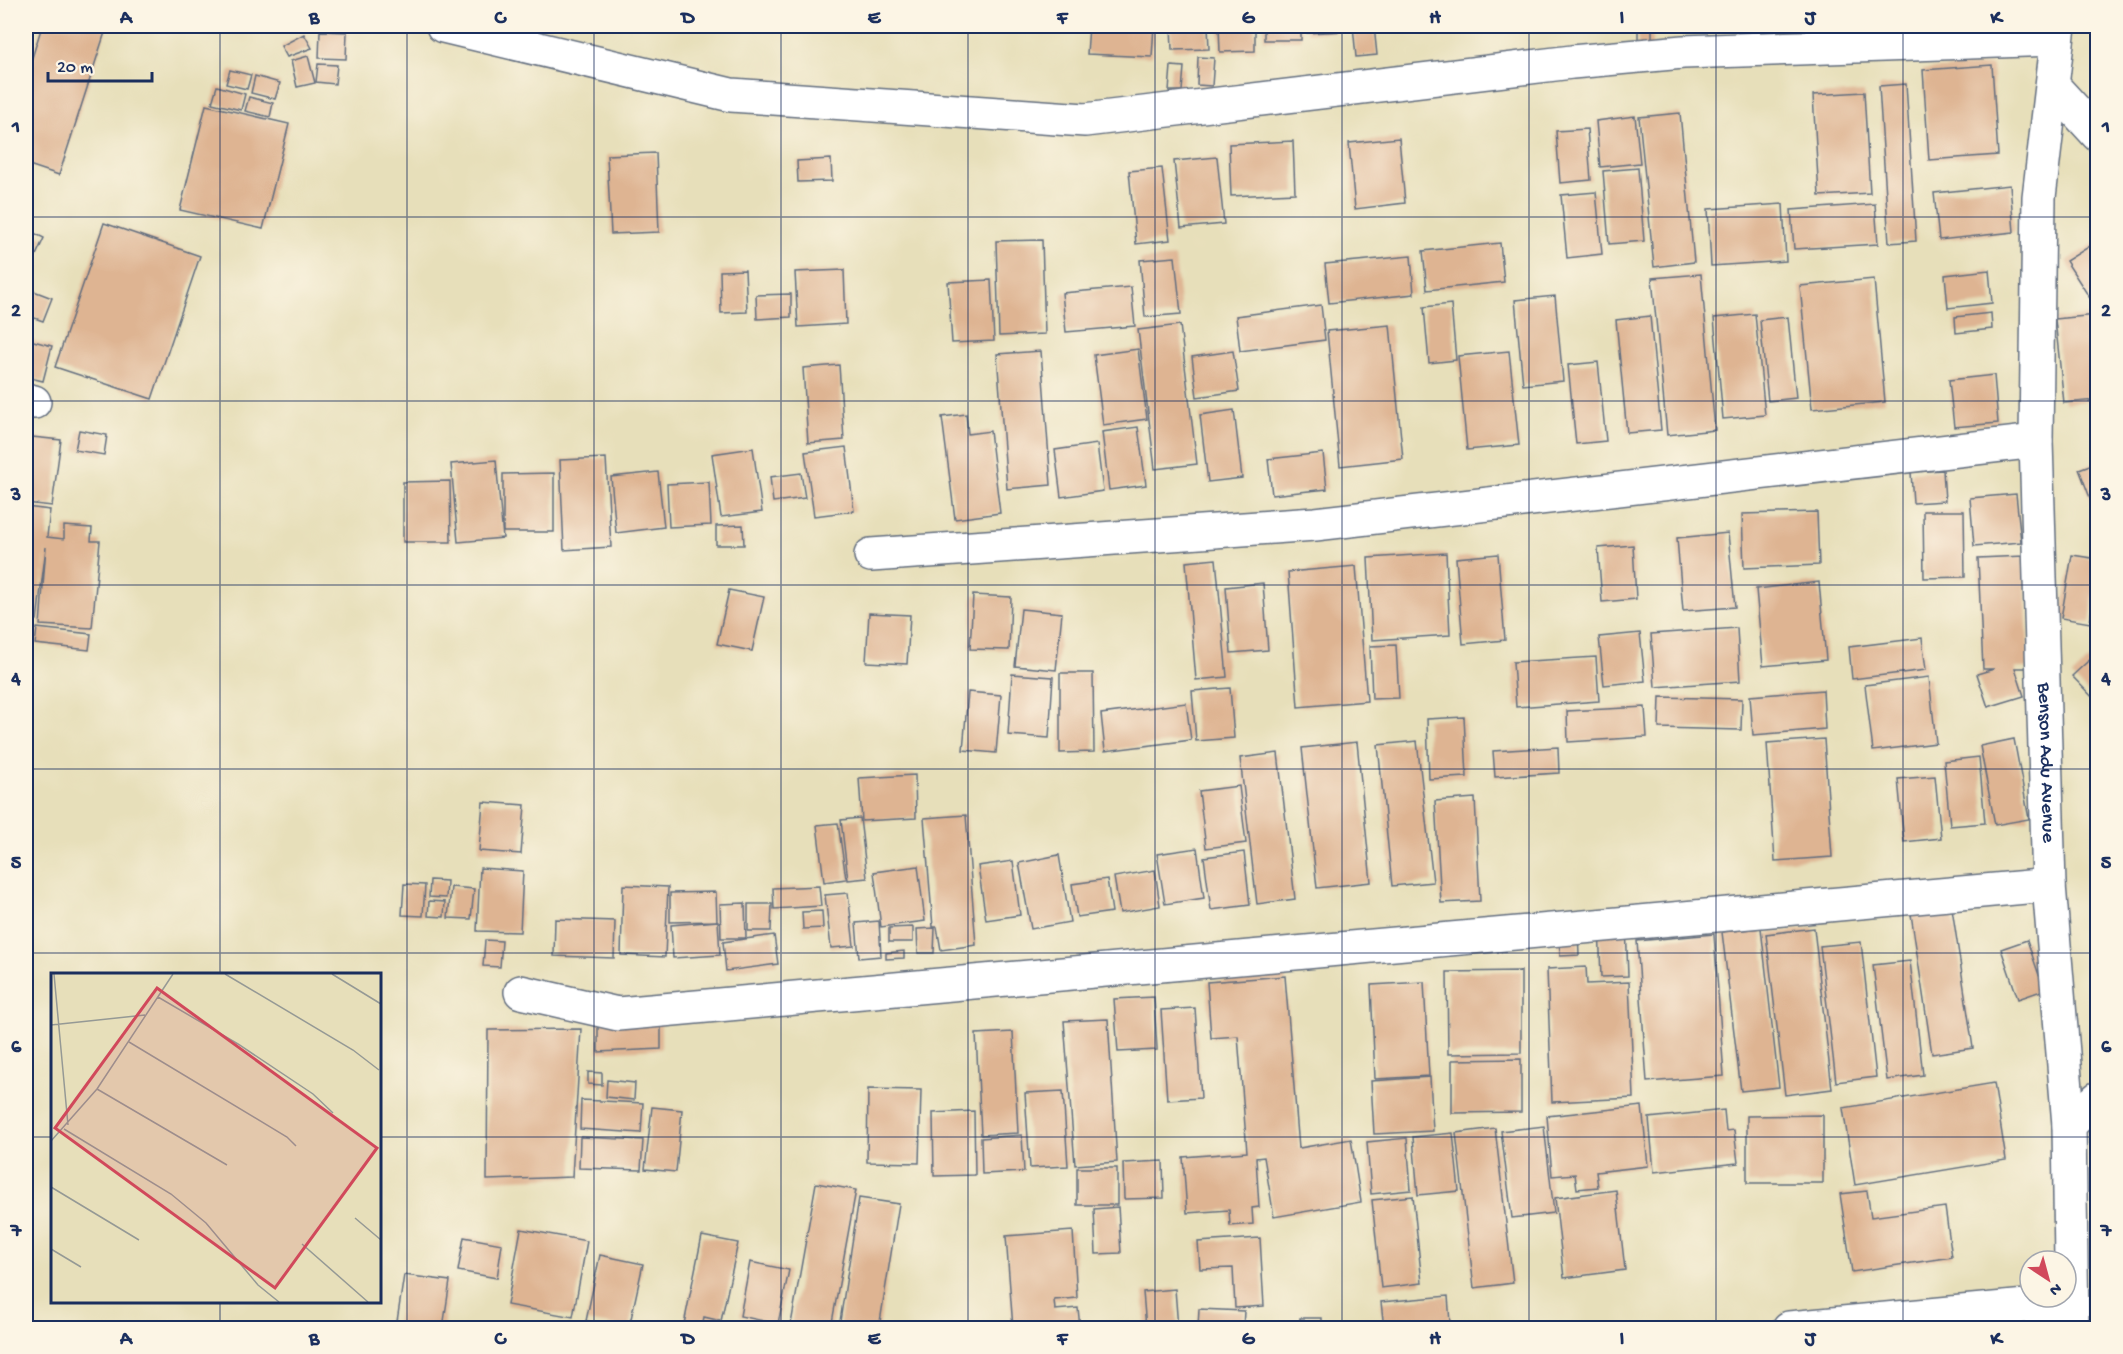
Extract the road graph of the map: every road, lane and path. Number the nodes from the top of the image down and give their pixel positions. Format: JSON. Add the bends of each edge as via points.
{"nodes":[{"id":1,"x":443,"y":26,"type":"edge"},
{"id":2,"x":2057,"y":32,"type":"edge"},
{"id":3,"x":2053,"y":86,"type":"junction"},
{"id":4,"x":2097,"y":135,"type":"edge"},
{"id":5,"x":2036,"y":441,"type":"junction"},
{"id":6,"x":871,"y":555,"type":"dead end"},
{"id":7,"x":2049,"y":885,"type":"junction"},
{"id":8,"x":521,"y":992,"type":"dead end"},
{"id":9,"x":2097,"y":1098,"type":"edge"},
{"id":10,"x":2069,"y":1125,"type":"junction"},
{"id":11,"x":2071,"y":1315,"type":"edge"},
{"id":12,"x":1789,"y":1329,"type":"edge"}],
"edges":[{"from":1,"to":2,"type":"street","via":[[731,95],[1085,120],[1572,62],[1683,52]]},
{"from":2,"to":3,"type":"street","name":"Benson Adu Avenue"},
{"from":3,"to":4,"type":"street"},
{"from":3,"to":5,"type":"street","name":"Benson Adu Avenue","via":[[2039,197]]},
{"from":5,"to":6,"type":"street","via":[[1315,524]]},
{"from":5,"to":7,"type":"street","name":"Benson Adu Avenue"},
{"from":7,"to":8,"type":"street","via":[[618,1014]]},
{"from":7,"to":10,"type":"street","name":"Benson Adu Avenue"},
{"from":9,"to":10,"type":"street"},
{"from":10,"to":11,"type":"street","name":"Benson Adu Avenue"},
{"from":11,"to":12,"type":"street"}]}
